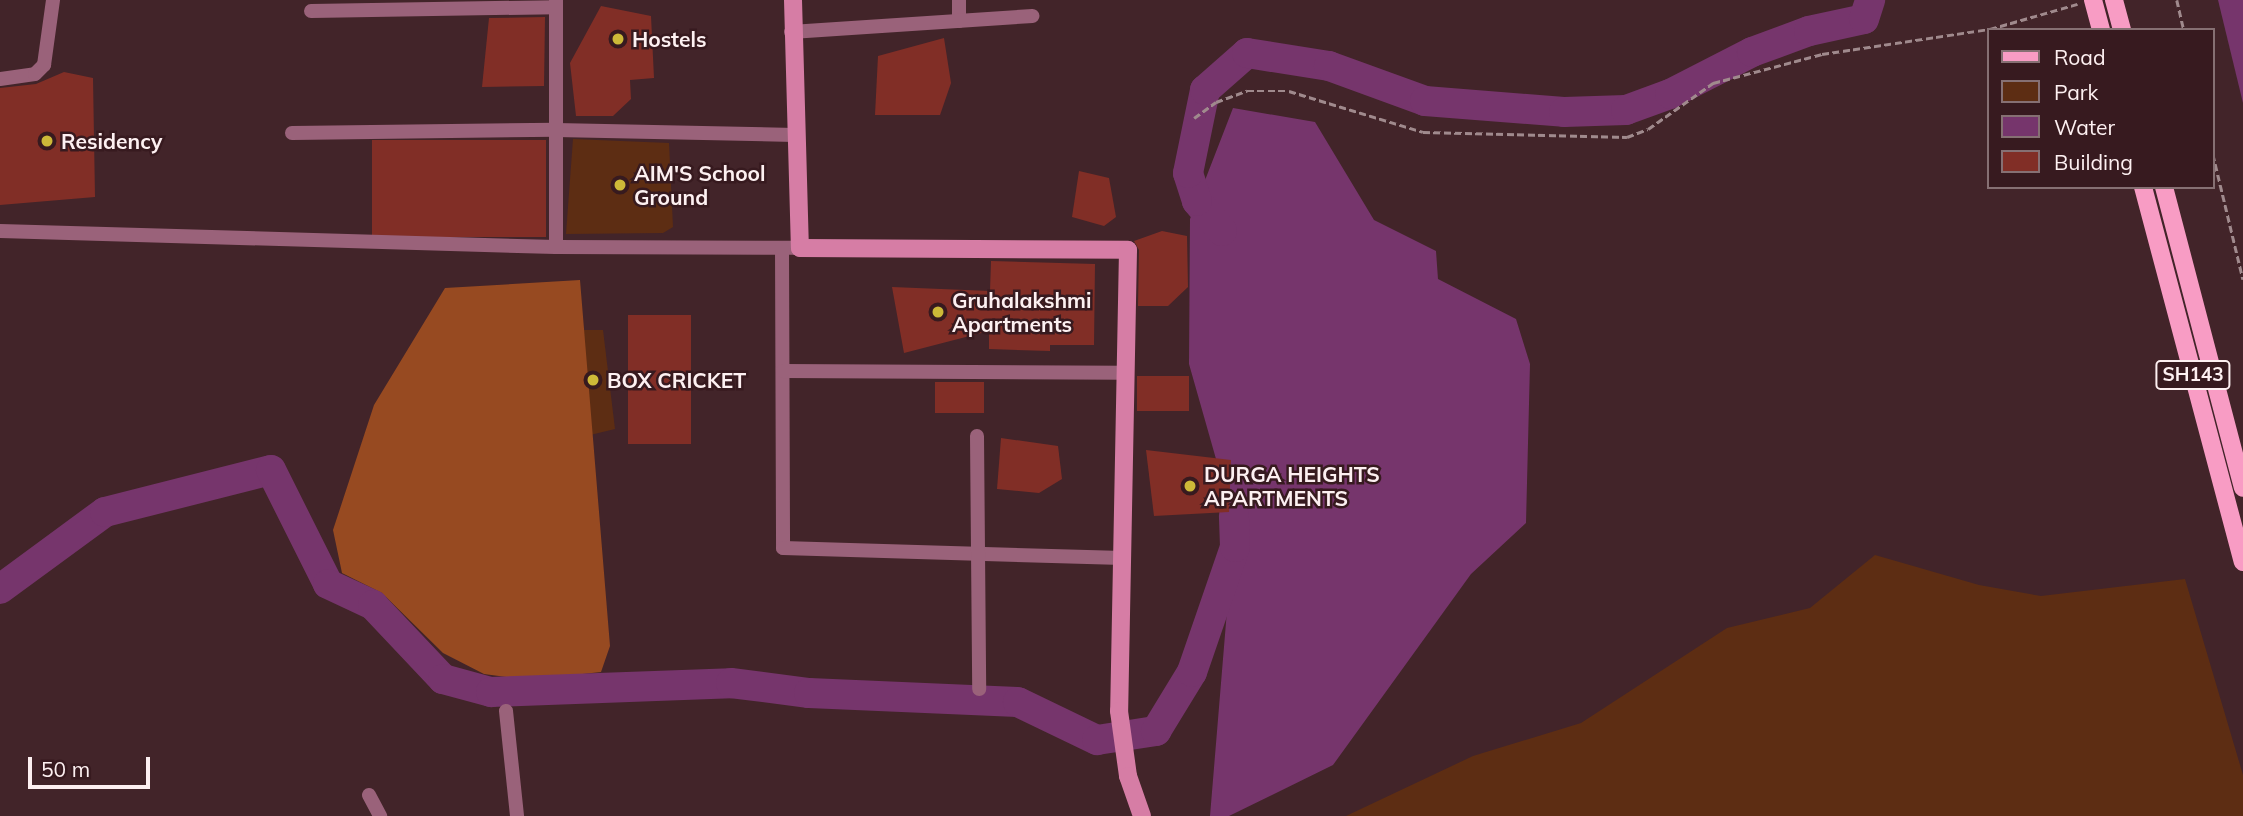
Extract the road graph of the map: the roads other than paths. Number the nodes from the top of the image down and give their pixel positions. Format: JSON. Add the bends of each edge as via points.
{"nodes":[{"id":1,"x":53,"y":0,"type":"edge"},
{"id":2,"x":793,"y":0,"type":"edge"},
{"id":3,"x":959,"y":0,"type":"edge"},
{"id":4,"x":2093,"y":0,"type":"edge"},
{"id":5,"x":2114,"y":0,"type":"edge"},
{"id":6,"x":556,"y":4,"type":"edge"},
{"id":7,"x":311,"y":11,"type":"dead end"},
{"id":8,"x":1032,"y":16,"type":"dead end"},
{"id":9,"x":959,"y":21,"type":"junction"},
{"id":10,"x":2100,"y":28,"type":"edge"},
{"id":11,"x":2121,"y":28,"type":"edge"},
{"id":12,"x":791,"y":32,"type":"junction"},
{"id":13,"x":0,"y":79,"type":"edge"},
{"id":14,"x":556,"y":130,"type":"junction"},
{"id":15,"x":292,"y":133,"type":"dead end"},
{"id":16,"x":795,"y":135,"type":"junction"},
{"id":17,"x":2144,"y":189,"type":"edge"},
{"id":18,"x":2165,"y":189,"type":"edge"},
{"id":19,"x":0,"y":231,"type":"edge"},
{"id":20,"x":556,"y":247,"type":"junction"},
{"id":21,"x":791,"y":248,"type":"junction"},
{"id":22,"x":783,"y":371,"type":"junction"},
{"id":23,"x":1123,"y":373,"type":"junction"},
{"id":24,"x":977,"y":436,"type":"dead end"},
{"id":25,"x":2243,"y":488,"type":"edge"},
{"id":26,"x":976,"y":550,"type":"junction"},
{"id":27,"x":1123,"y":558,"type":"junction"},
{"id":28,"x":2243,"y":562,"type":"edge"},
{"id":29,"x":979,"y":689,"type":"dead end"},
{"id":30,"x":506,"y":711,"type":"dead end"},
{"id":31,"x":369,"y":794,"type":"dead end"},
{"id":32,"x":380,"y":816,"type":"edge"},
{"id":33,"x":517,"y":816,"type":"edge"},
{"id":34,"x":1142,"y":816,"type":"edge"}],
"edges":[{"from":1,"to":13,"type":"street","via":[[44,65],[35,74]]},
{"from":2,"to":12,"type":"street"},
{"from":3,"to":9,"type":"street"},
{"from":4,"to":10,"type":"main road"},
{"from":5,"to":11,"type":"main road"},
{"from":6,"to":7,"type":"street"},
{"from":6,"to":14,"type":"street"},
{"from":8,"to":9,"type":"street"},
{"from":9,"to":12,"type":"street"},
{"from":12,"to":16,"type":"street"},
{"from":14,"to":15,"type":"street"},
{"from":14,"to":16,"type":"street"},
{"from":14,"to":20,"type":"street"},
{"from":16,"to":21,"type":"street"},
{"from":17,"to":28,"type":"main road","number":"SH143"},
{"from":18,"to":25,"type":"main road","number":"SH143"},
{"from":19,"to":20,"type":"street"},
{"from":20,"to":21,"type":"street"},
{"from":21,"to":22,"type":"street"},
{"from":21,"to":23,"type":"street","via":[[1128,250]]},
{"from":22,"to":23,"type":"street"},
{"from":22,"to":26,"type":"street","via":[[783,548]]},
{"from":23,"to":27,"type":"street"},
{"from":24,"to":26,"type":"street"},
{"from":26,"to":27,"type":"street"},
{"from":26,"to":29,"type":"street"},
{"from":27,"to":34,"type":"street","via":[[1119,711],[1128,776]]},
{"from":30,"to":33,"type":"street"},
{"from":31,"to":32,"type":"street"}]}
